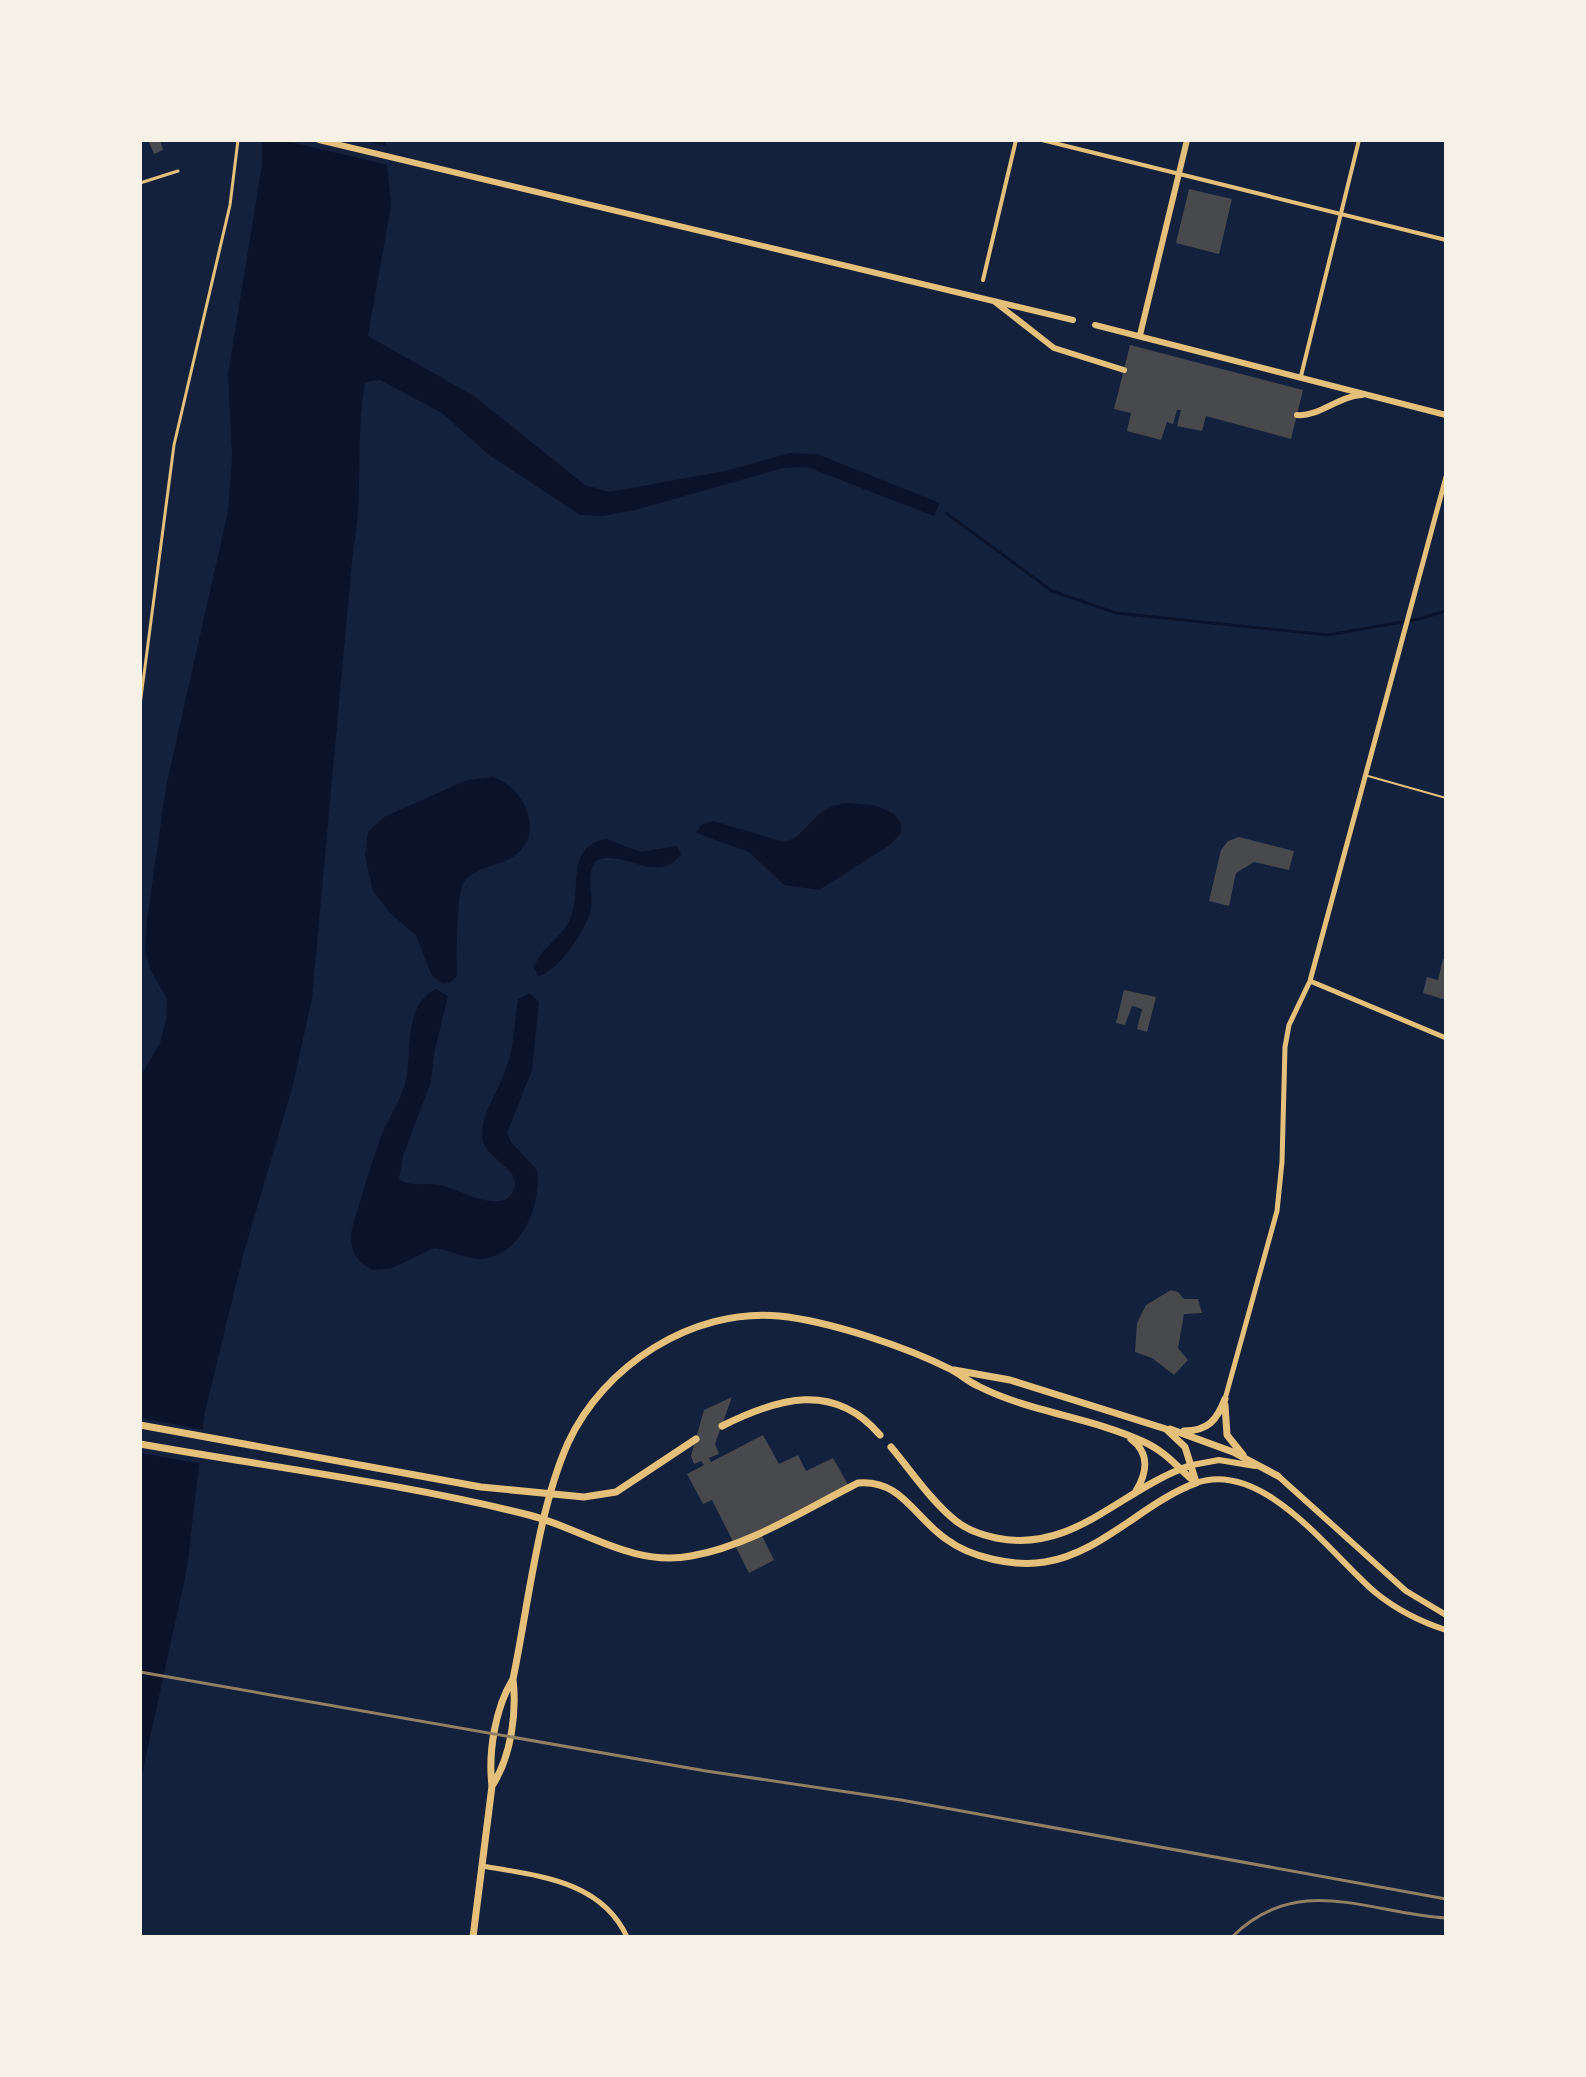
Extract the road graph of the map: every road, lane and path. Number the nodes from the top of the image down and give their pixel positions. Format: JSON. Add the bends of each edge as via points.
{"nodes":[{"id":1,"x":238,"y":140,"type":"edge"},
{"id":2,"x":319,"y":140,"type":"edge"},
{"id":3,"x":1016,"y":140,"type":"edge"},
{"id":4,"x":1042,"y":140,"type":"edge"},
{"id":5,"x":1187,"y":140,"type":"edge"},
{"id":6,"x":1359,"y":140,"type":"edge"},
{"id":7,"x":178,"y":171,"type":"dead end"},
{"id":8,"x":1179,"y":173,"type":"junction"},
{"id":9,"x":140,"y":183,"type":"edge"},
{"id":10,"x":1341,"y":214,"type":"junction"},
{"id":11,"x":1446,"y":240,"type":"edge"},
{"id":12,"x":983,"y":280,"type":"dead end"},
{"id":13,"x":991,"y":300,"type":"junction"},
{"id":14,"x":1073,"y":320,"type":"dead end"},
{"id":15,"x":1095,"y":325,"type":"dead end"},
{"id":16,"x":1140,"y":335,"type":"junction"},
{"id":17,"x":1124,"y":370,"type":"dead end"},
{"id":18,"x":1301,"y":376,"type":"junction"},
{"id":19,"x":1369,"y":395,"type":"junction"},
{"id":20,"x":1297,"y":415,"type":"dead end"},
{"id":21,"x":1446,"y":415,"type":"edge"},
{"id":22,"x":1446,"y":477,"type":"edge"},
{"id":23,"x":140,"y":705,"type":"edge"},
{"id":24,"x":1368,"y":776,"type":"junction"},
{"id":25,"x":1446,"y":798,"type":"edge"},
{"id":26,"x":1310,"y":981,"type":"junction"},
{"id":27,"x":1446,"y":1038,"type":"edge"},
{"id":28,"x":952,"y":1370,"type":"junction"},
{"id":29,"x":1225,"y":1399,"type":"junction"},
{"id":30,"x":140,"y":1425,"type":"edge"},
{"id":31,"x":1157,"y":1425,"type":"junction"},
{"id":32,"x":722,"y":1426,"type":"dead end"},
{"id":33,"x":1176,"y":1431,"type":"junction"},
{"id":34,"x":880,"y":1435,"type":"dead end"},
{"id":35,"x":1126,"y":1436,"type":"junction"},
{"id":36,"x":696,"y":1439,"type":"dead end"},
{"id":37,"x":140,"y":1444,"type":"edge"},
{"id":38,"x":891,"y":1447,"type":"dead end"},
{"id":39,"x":1245,"y":1458,"type":"junction"},
{"id":40,"x":1192,"y":1465,"type":"junction"},
{"id":41,"x":1179,"y":1469,"type":"junction"},
{"id":42,"x":1278,"y":1476,"type":"junction"},
{"id":43,"x":1196,"y":1483,"type":"junction"},
{"id":44,"x":1135,"y":1493,"type":"junction"},
{"id":45,"x":971,"y":1530,"type":"junction"},
{"id":46,"x":962,"y":1548,"type":"junction"},
{"id":47,"x":1446,"y":1615,"type":"edge"},
{"id":48,"x":1446,"y":1630,"type":"edge"},
{"id":49,"x":513,"y":1679,"type":"junction"},
{"id":50,"x":492,"y":1786,"type":"junction"},
{"id":51,"x":483,"y":1866,"type":"junction"},
{"id":52,"x":473,"y":1937,"type":"edge"},
{"id":53,"x":627,"y":1937,"type":"edge"}],
"edges":[{"from":1,"to":23,"type":"street","via":[[230,205],[174,445]]},
{"from":2,"to":13,"type":"main road"},
{"from":3,"to":12,"type":"street"},
{"from":4,"to":8,"type":"street"},
{"from":5,"to":8,"type":"main road"},
{"from":6,"to":10,"type":"street"},
{"from":7,"to":9,"type":"street"},
{"from":8,"to":10,"type":"street"},
{"from":8,"to":16,"type":"main road"},
{"from":10,"to":11,"type":"street"},
{"from":10,"to":18,"type":"street"},
{"from":13,"to":14,"type":"main road"},
{"from":13,"to":17,"type":"main road","via":[[1054,348]]},
{"from":15,"to":16,"type":"main road"},
{"from":16,"to":18,"type":"main road"},
{"from":18,"to":19,"type":"main road"},
{"from":19,"to":20,"type":"main road","via":[[1344,397]]},
{"from":19,"to":21,"type":"main road"},
{"from":22,"to":24,"type":"street"},
{"from":24,"to":25,"type":"lane"},
{"from":24,"to":26,"type":"street"},
{"from":26,"to":27,"type":"street"},
{"from":26,"to":29,"type":"street","via":[[1289,1025],[1285,1047],[1277,1211]]},
{"from":28,"to":31,"type":"highway","via":[[978,1371]]},
{"from":28,"to":35,"type":"highway","via":[[1034,1410]]},
{"from":28,"to":49,"type":"highway","via":[[853,1332],[778,1316],[714,1323],[648,1351],[601,1392],[568,1443],[548,1509]]},
{"from":29,"to":33,"type":"highway","via":[[1219,1416],[1206,1428]]},
{"from":29,"to":39,"type":"highway","via":[[1227,1434]]},
{"from":30,"to":36,"type":"highway","via":[[481,1487],[584,1497],[616,1492]]},
{"from":31,"to":33,"type":"highway"},
{"from":31,"to":40,"type":"highway","via":[[1180,1442]]},
{"from":32,"to":34,"type":"highway","via":[[770,1405],[821,1400],[863,1415]]},
{"from":33,"to":39,"type":"highway"},
{"from":35,"to":41,"type":"highway","via":[[1163,1453]]},
{"from":35,"to":44,"type":"highway","via":[[1146,1462]]},
{"from":37,"to":46,"type":"highway","via":[[476,1503],[578,1529],[635,1554],[691,1557],[750,1537],[858,1483],[876,1481],[890,1486],[947,1541]]},
{"from":38,"to":45,"type":"highway","via":[[944,1510]]},
{"from":39,"to":42,"type":"highway"},
{"from":40,"to":41,"type":"highway"},
{"from":40,"to":42,"type":"main road","via":[[1240,1462]]},
{"from":40,"to":43,"type":"highway"},
{"from":41,"to":43,"type":"highway"},
{"from":41,"to":44,"type":"highway"},
{"from":42,"to":47,"type":"main road","via":[[1406,1591]]},
{"from":43,"to":46,"type":"highway","via":[[1054,1560],[1023,1563]]},
{"from":43,"to":48,"type":"main road","via":[[1239,1482],[1267,1494],[1376,1593]]},
{"from":44,"to":45,"type":"highway","via":[[1045,1540],[1008,1540]]},
{"from":45,"to":46,"type":"highway"},
{"from":49,"to":50,"type":"highway","via":[[502,1697]]},
{"from":49,"to":50,"type":"highway","via":[[516,1701],[503,1770]]},
{"from":50,"to":51,"type":"highway"},
{"from":51,"to":52,"type":"highway"},
{"from":51,"to":53,"type":"street","via":[[580,1888],[600,1902]]}]}
